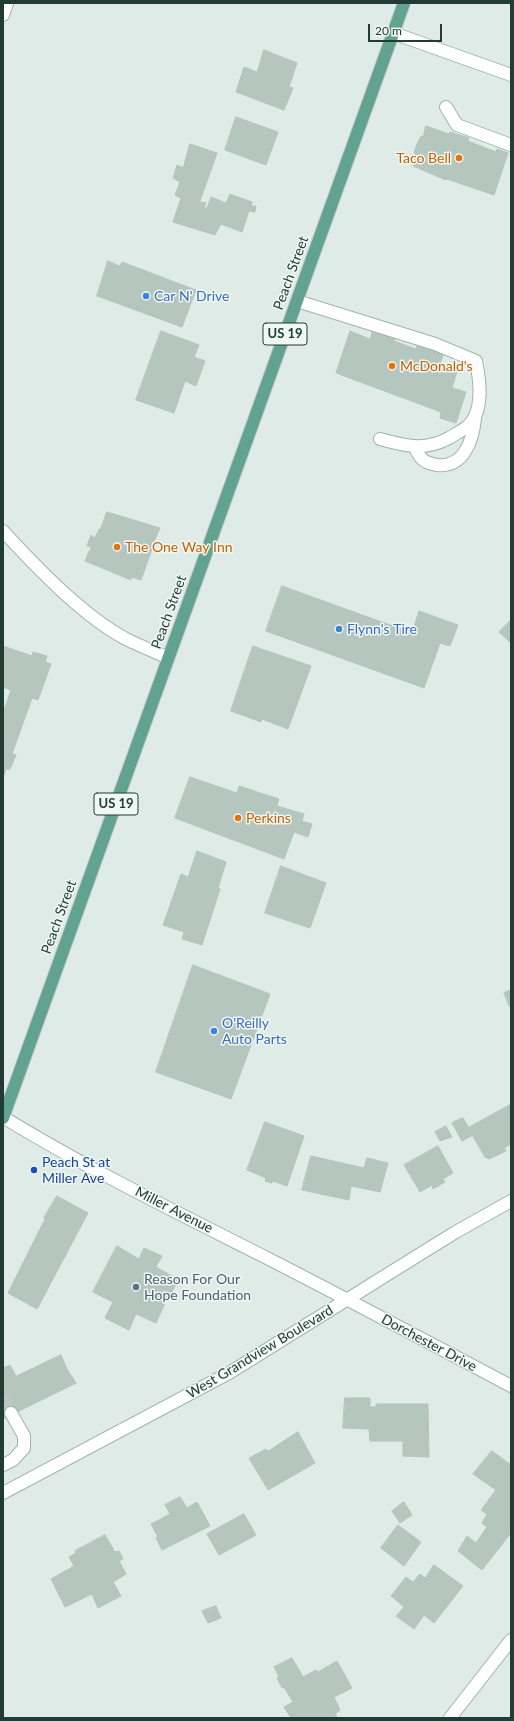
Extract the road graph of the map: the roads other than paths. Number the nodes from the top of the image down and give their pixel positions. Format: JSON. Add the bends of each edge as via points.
{"nodes":[{"id":1,"x":8,"y":3,"type":"edge"},
{"id":2,"x":404,"y":3,"type":"edge"},
{"id":3,"x":3,"y":15,"type":"edge"},
{"id":4,"x":393,"y":33,"type":"junction"},
{"id":5,"x":511,"y":75,"type":"edge"},
{"id":6,"x":446,"y":108,"type":"dead end"},
{"id":7,"x":511,"y":145,"type":"edge"},
{"id":8,"x":297,"y":301,"type":"junction"},
{"id":9,"x":475,"y":417,"type":"junction"},
{"id":10,"x":380,"y":440,"type":"dead end"},
{"id":11,"x":414,"y":446,"type":"junction"},
{"id":12,"x":3,"y":531,"type":"edge"},
{"id":13,"x":168,"y":658,"type":"junction"},
{"id":14,"x":3,"y":1117,"type":"edge"},
{"id":15,"x":511,"y":1201,"type":"edge"},
{"id":16,"x":348,"y":1299,"type":"junction"},
{"id":17,"x":510,"y":1384,"type":"edge"},
{"id":18,"x":11,"y":1413,"type":"tunnel mouth"},
{"id":19,"x":3,"y":1465,"type":"edge"},
{"id":20,"x":3,"y":1493,"type":"edge"},
{"id":21,"x":511,"y":1640,"type":"edge"},
{"id":22,"x":450,"y":1718,"type":"edge"}],
"edges":[{"from":1,"to":3,"type":"street"},
{"from":2,"to":4,"type":"main road","name":"Peach Street","number":"US 19"},
{"from":4,"to":5,"type":"street"},
{"from":4,"to":8,"type":"main road","name":"Peach Street","number":"US 19"},
{"from":6,"to":7,"type":"street","via":[[457,125]]},
{"from":8,"to":9,"type":"street","via":[[435,344],[476,361],[479,391]]},
{"from":8,"to":13,"type":"main road","name":"Peach Street","number":"US 19"},
{"from":9,"to":11,"type":"street","via":[[468,426],[444,441]]},
{"from":9,"to":11,"type":"street","via":[[468,444],[457,462],[448,465],[430,464],[422,459]]},
{"from":10,"to":11,"type":"street"},
{"from":12,"to":13,"type":"street","via":[[58,588],[98,620],[126,639]]},
{"from":13,"to":14,"type":"main road","name":"Peach Street","number":"US 19"},
{"from":14,"to":16,"type":"street","name":"Miller Avenue","via":[[98,1172]]},
{"from":15,"to":16,"type":"street","name":"West Grandview Boulevard"},
{"from":16,"to":17,"type":"street","name":"Dorchester Drive"},
{"from":16,"to":20,"type":"street","name":"West Grandview Boulevard","via":[[229,1373]]},
{"from":18,"to":19,"type":"street","via":[[24,1436],[24,1448],[13,1460]]},
{"from":21,"to":22,"type":"street"}]}
